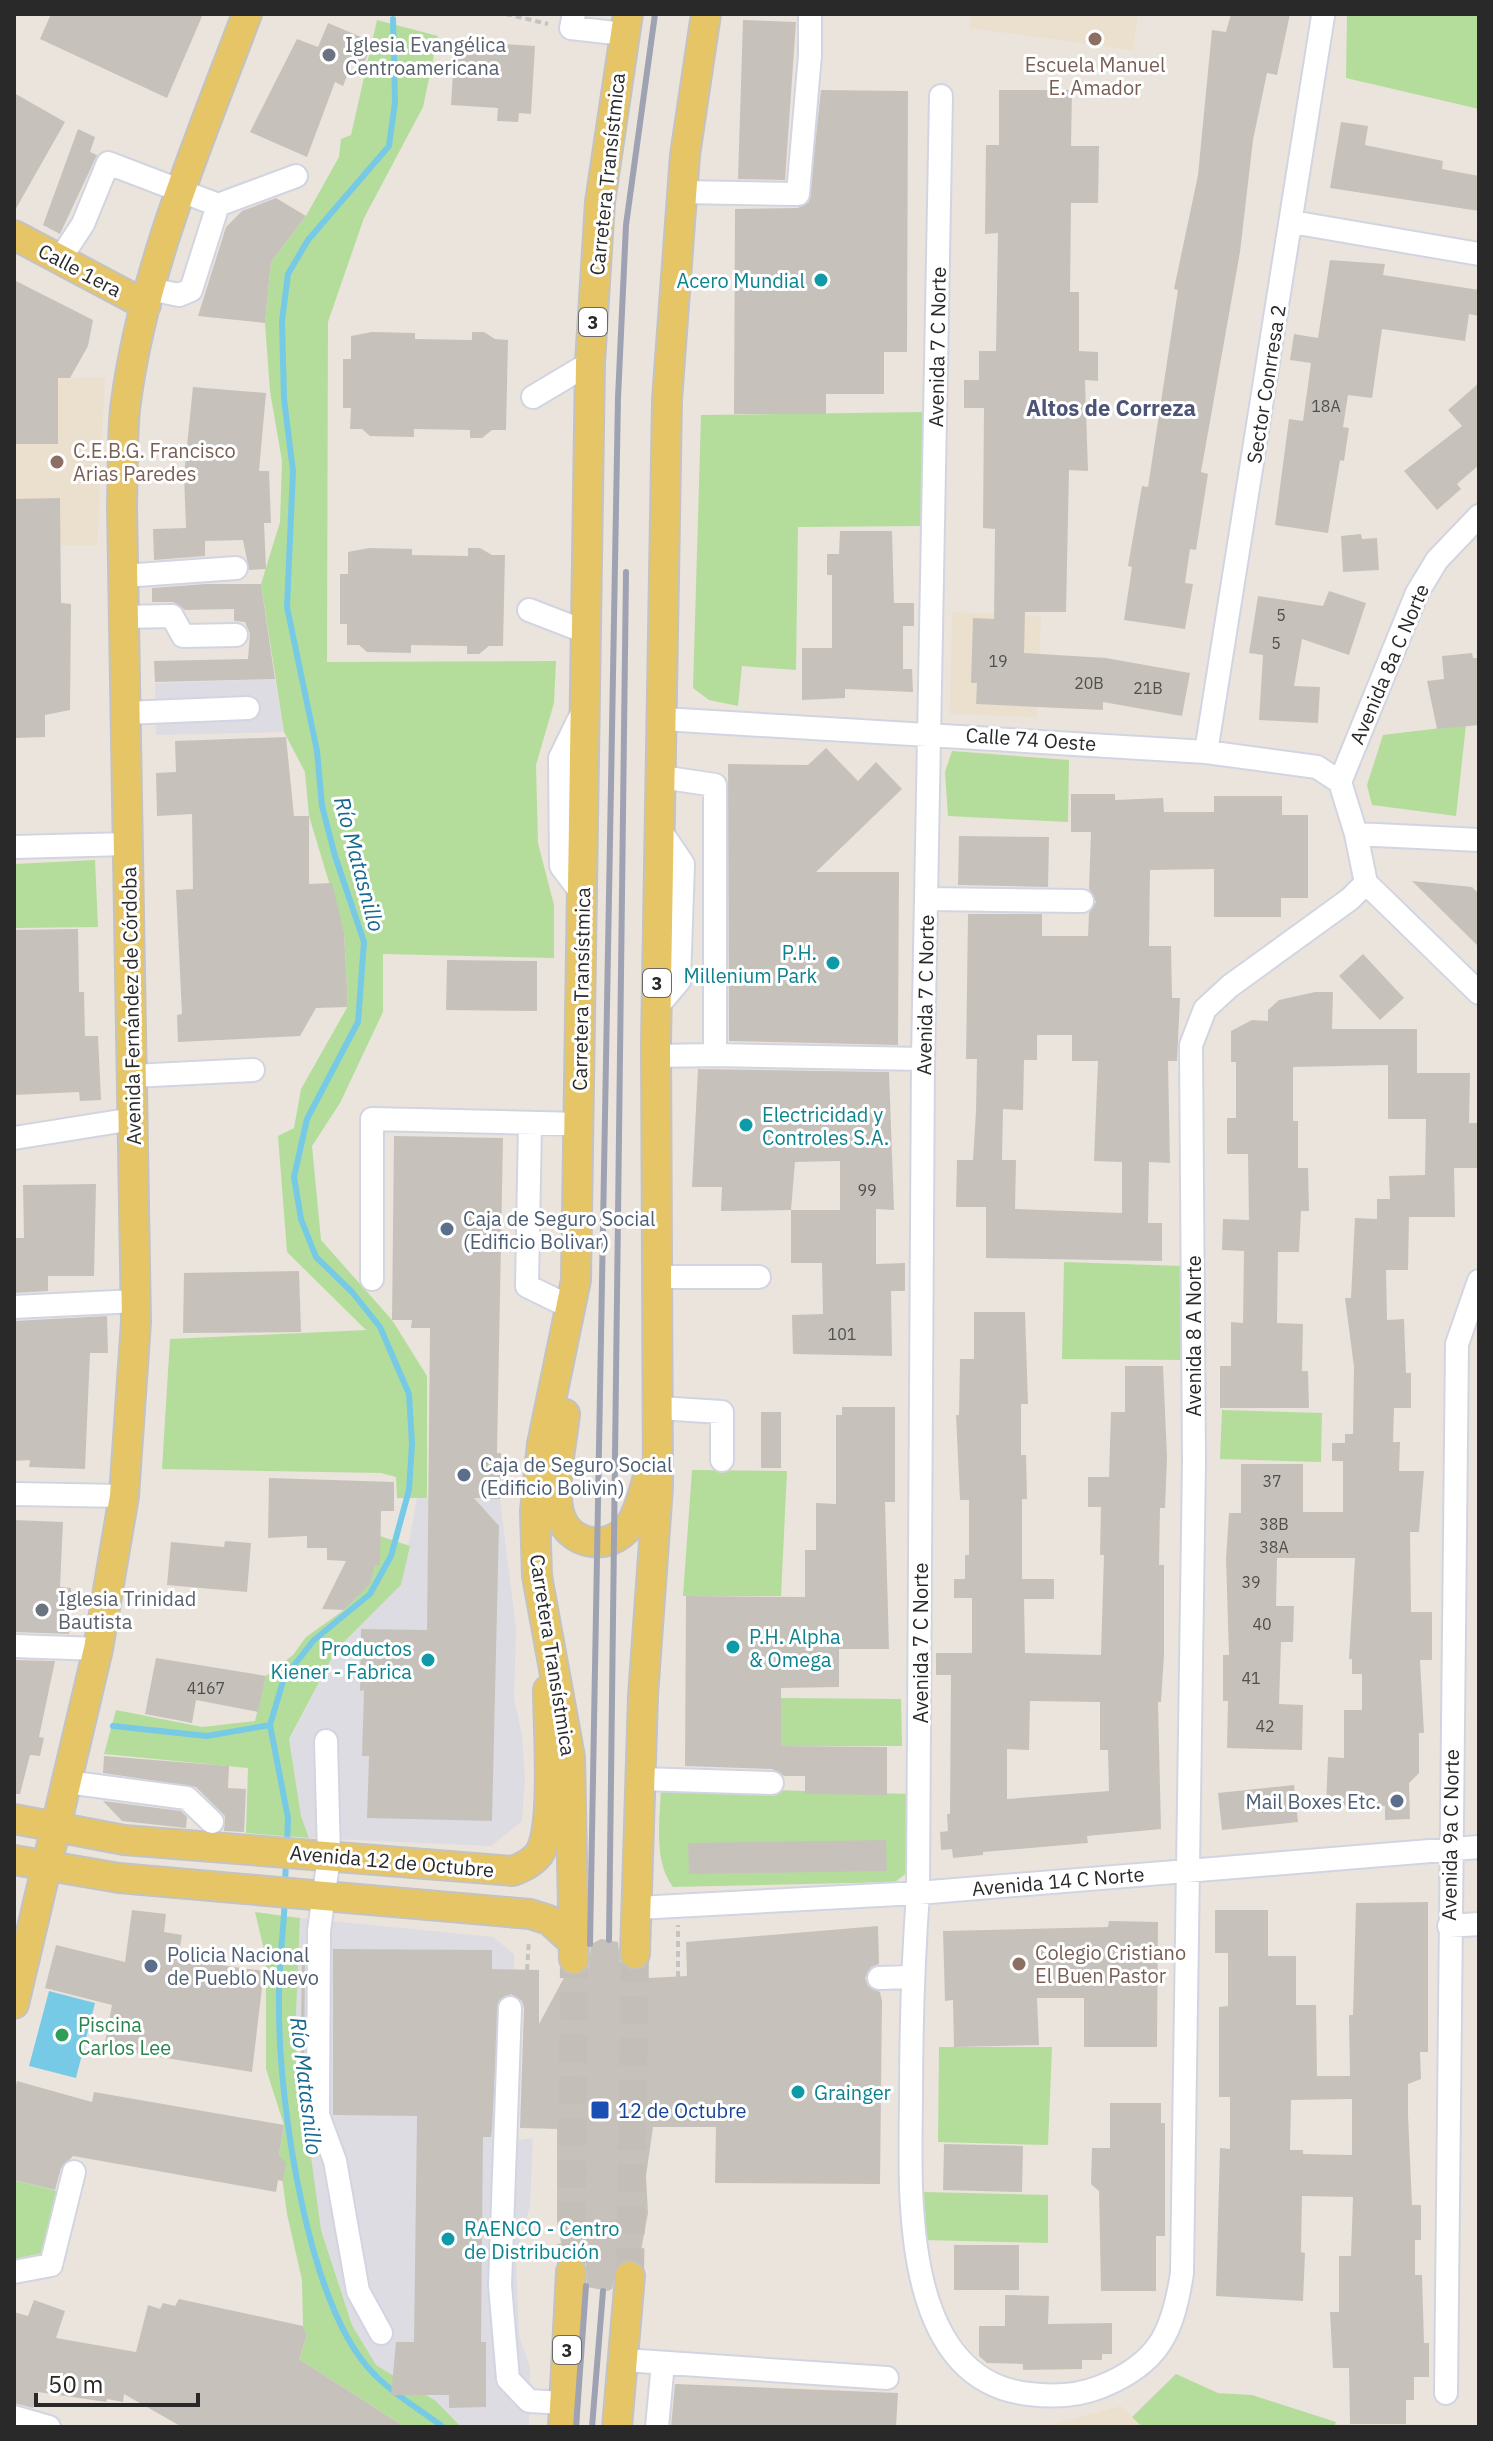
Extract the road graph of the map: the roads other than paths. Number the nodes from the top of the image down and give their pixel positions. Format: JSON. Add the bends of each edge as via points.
{"nodes":[{"id":1,"x":247,"y":14,"type":"edge"},
{"id":2,"x":574,"y":14,"type":"edge"},
{"id":3,"x":706,"y":14,"type":"edge"},
{"id":4,"x":810,"y":14,"type":"edge"},
{"id":5,"x":1323,"y":16,"type":"edge"},
{"id":6,"x":626,"y":24,"type":"edge"},
{"id":7,"x":941,"y":96,"type":"dead end"},
{"id":8,"x":296,"y":176,"type":"dead end"},
{"id":9,"x":682,"y":192,"type":"junction"},
{"id":10,"x":181,"y":193,"type":"junction"},
{"id":11,"x":218,"y":205,"type":"junction"},
{"id":12,"x":1292,"y":222,"type":"junction"},
{"id":13,"x":14,"y":235,"type":"edge"},
{"id":14,"x":1479,"y":254,"type":"edge"},
{"id":15,"x":60,"y":259,"type":"junction"},
{"id":16,"x":148,"y":297,"type":"junction"},
{"id":17,"x":590,"y":363,"type":"junction"},
{"id":18,"x":533,"y":397,"type":"dead end"},
{"id":19,"x":1479,"y":516,"type":"edge"},
{"id":20,"x":236,"y":568,"type":"dead end"},
{"id":21,"x":123,"y":576,"type":"junction"},
{"id":22,"x":529,"y":610,"type":"dead end"},
{"id":23,"x":123,"y":617,"type":"junction"},
{"id":24,"x":586,"y":632,"type":"junction"},
{"id":25,"x":236,"y":635,"type":"dead end"},
{"id":26,"x":248,"y":708,"type":"dead end"},
{"id":27,"x":124,"y":713,"type":"junction"},
{"id":28,"x":663,"y":719,"type":"junction"},
{"id":29,"x":930,"y":732,"type":"junction"},
{"id":30,"x":1206,"y":752,"type":"junction"},
{"id":31,"x":661,"y":777,"type":"junction"},
{"id":32,"x":1340,"y":782,"type":"junction"},
{"id":33,"x":1356,"y":834,"type":"junction"},
{"id":34,"x":1479,"y":840,"type":"edge"},
{"id":35,"x":127,"y":844,"type":"junction"},
{"id":36,"x":14,"y":847,"type":"edge"},
{"id":37,"x":1366,"y":883,"type":"junction"},
{"id":38,"x":927,"y":899,"type":"junction"},
{"id":39,"x":1082,"y":901,"type":"dead end"},
{"id":40,"x":1479,"y":993,"type":"edge"},
{"id":41,"x":715,"y":1055,"type":"junction"},
{"id":42,"x":656,"y":1056,"type":"junction"},
{"id":43,"x":923,"y":1059,"type":"junction"},
{"id":44,"x":253,"y":1070,"type":"dead end"},
{"id":45,"x":132,"y":1076,"type":"junction"},
{"id":46,"x":133,"y":1119,"type":"junction"},
{"id":47,"x":530,"y":1123,"type":"junction"},
{"id":48,"x":580,"y":1124,"type":"junction"},
{"id":49,"x":14,"y":1138,"type":"edge"},
{"id":50,"x":658,"y":1277,"type":"junction"},
{"id":51,"x":759,"y":1277,"type":"dead end"},
{"id":52,"x":372,"y":1279,"type":"dead end"},
{"id":53,"x":1479,"y":1281,"type":"edge"},
{"id":54,"x":136,"y":1301,"type":"junction"},
{"id":55,"x":14,"y":1307,"type":"edge"},
{"id":56,"x":570,"y":1316,"type":"junction"},
{"id":57,"x":659,"y":1408,"type":"junction"},
{"id":58,"x":659,"y":1443,"type":"junction"},
{"id":59,"x":722,"y":1460,"type":"dead end"},
{"id":60,"x":14,"y":1494,"type":"edge"},
{"id":61,"x":124,"y":1496,"type":"junction"},
{"id":62,"x":547,"y":1628,"type":"junction"},
{"id":63,"x":14,"y":1646,"type":"edge"},
{"id":64,"x":98,"y":1649,"type":"junction"},
{"id":65,"x":326,"y":1741,"type":"dead end"},
{"id":66,"x":640,"y":1779,"type":"junction"},
{"id":67,"x":67,"y":1782,"type":"junction"},
{"id":68,"x":772,"y":1783,"type":"dead end"},
{"id":69,"x":14,"y":1819,"type":"edge"},
{"id":70,"x":212,"y":1822,"type":"dead end"},
{"id":71,"x":55,"y":1829,"type":"junction"},
{"id":72,"x":1479,"y":1847,"type":"edge"},
{"id":73,"x":1450,"y":1850,"type":"junction"},
{"id":74,"x":318,"y":1855,"type":"junction"},
{"id":75,"x":14,"y":1860,"type":"edge"},
{"id":76,"x":49,"y":1865,"type":"junction"},
{"id":77,"x":1188,"y":1870,"type":"junction"},
{"id":78,"x":918,"y":1893,"type":"junction"},
{"id":79,"x":314,"y":1897,"type":"junction"},
{"id":80,"x":637,"y":1908,"type":"junction"},
{"id":81,"x":1479,"y":1924,"type":"edge"},
{"id":82,"x":1449,"y":1926,"type":"junction"},
{"id":83,"x":574,"y":1950,"type":"joint"},
{"id":84,"x":635,"y":1954,"type":"tunnel mouth"},
{"id":85,"x":911,"y":1977,"type":"junction"},
{"id":86,"x":879,"y":1978,"type":"dead end"},
{"id":87,"x":14,"y":2004,"type":"edge"},
{"id":88,"x":510,"y":2008,"type":"dead end"},
{"id":89,"x":74,"y":2172,"type":"dead end"},
{"id":90,"x":14,"y":2272,"type":"edge"},
{"id":91,"x":571,"y":2272,"type":"tunnel mouth"},
{"id":92,"x":630,"y":2276,"type":"tunnel mouth"},
{"id":93,"x":381,"y":2333,"type":"dead end"},
{"id":94,"x":624,"y":2360,"type":"junction"},
{"id":95,"x":663,"y":2363,"type":"junction"},
{"id":96,"x":887,"y":2378,"type":"dead end"},
{"id":97,"x":1446,"y":2393,"type":"dead end"},
{"id":98,"x":563,"y":2415,"type":"edge"},
{"id":99,"x":14,"y":2417,"type":"edge"},
{"id":100,"x":49,"y":2427,"type":"edge"},
{"id":101,"x":617,"y":2427,"type":"edge"},
{"id":102,"x":657,"y":2427,"type":"edge"}],
"edges":[{"from":1,"to":10,"type":"main road","name":"Avenida Fernández de Córdoba"},
{"from":2,"to":6,"type":"street","via":[[571,28]]},
{"from":3,"to":9,"type":"main road","number":"3"},
{"from":4,"to":9,"type":"street","via":[[798,194]]},
{"from":5,"to":12,"type":"street","name":"Sector Conrresa 2"},
{"from":6,"to":17,"type":"main road","name":"Carretera Transístmica","number":"3","via":[[600,202]]},
{"from":7,"to":29,"type":"street","name":"Avenida 7 C Norte"},
{"from":8,"to":11,"type":"street"},
{"from":9,"to":28,"type":"main road","number":"3","via":[[667,400]]},
{"from":10,"to":11,"type":"street"},
{"from":10,"to":15,"type":"street","via":[[108,163],[83,224]]},
{"from":10,"to":16,"type":"main road","name":"Avenida Fernández de Córdoba"},
{"from":11,"to":16,"type":"street","via":[[191,290]]},
{"from":12,"to":14,"type":"street"},
{"from":12,"to":30,"type":"street","name":"Sector Conrresa 2"},
{"from":13,"to":15,"type":"main road","name":"Calle 1era"},
{"from":15,"to":16,"type":"main road","name":"Calle 1era"},
{"from":16,"to":21,"type":"main road","name":"Avenida Fernández de Córdoba","via":[[125,409]]},
{"from":17,"to":18,"type":"street"},
{"from":17,"to":24,"type":"main road","name":"Carretera Transístmica","number":"3"},
{"from":19,"to":32,"type":"street","name":"Avenida 8a C Norte","via":[[1437,560],[1417,593]]},
{"from":20,"to":21,"type":"street"},
{"from":21,"to":23,"type":"main road","name":"Avenida Fernández de Córdoba"},
{"from":22,"to":24,"type":"street"},
{"from":23,"to":25,"type":"street","via":[[172,616],[183,636]]},
{"from":23,"to":27,"type":"main road","name":"Avenida Fernández de Córdoba"},
{"from":24,"to":48,"type":"main road","name":"Carretera Transístmica","number":"3"},
{"from":26,"to":27,"type":"street"},
{"from":27,"to":35,"type":"main road","name":"Avenida Fernández de Córdoba"},
{"from":28,"to":29,"type":"street","name":"Calle 74 Oeste"},
{"from":28,"to":31,"type":"main road","number":"3"},
{"from":29,"to":30,"type":"street","name":"Calle 74 Oeste"},
{"from":29,"to":38,"type":"street","name":"Avenida 7 C Norte"},
{"from":30,"to":32,"type":"street","name":"Calle 74 Oeste","via":[[1317,767]]},
{"from":31,"to":41,"type":"street","via":[[715,785]]},
{"from":31,"to":42,"type":"main road","number":"3"},
{"from":32,"to":33,"type":"street"},
{"from":33,"to":34,"type":"street"},
{"from":33,"to":37,"type":"street"},
{"from":35,"to":36,"type":"street"},
{"from":35,"to":45,"type":"main road","name":"Avenida Fernández de Córdoba"},
{"from":37,"to":40,"type":"street"},
{"from":37,"to":77,"type":"street","name":"Avenida 8 A Norte","via":[[1213,1001],[1191,1045],[1194,1462]]},
{"from":38,"to":39,"type":"street"},
{"from":38,"to":43,"type":"street","name":"Avenida 7 C Norte"},
{"from":41,"to":42,"type":"street"},
{"from":41,"to":43,"type":"street"},
{"from":42,"to":50,"type":"main road","number":"3"},
{"from":43,"to":78,"type":"street","name":"Avenida 7 C Norte"},
{"from":44,"to":45,"type":"street"},
{"from":45,"to":46,"type":"main road","name":"Avenida Fernández de Córdoba"},
{"from":46,"to":49,"type":"street"},
{"from":46,"to":54,"type":"main road","name":"Avenida Fernández de Córdoba"},
{"from":47,"to":48,"type":"street"},
{"from":47,"to":52,"type":"street","via":[[372,1119]]},
{"from":47,"to":56,"type":"street","via":[[527,1286]]},
{"from":48,"to":56,"type":"main road","name":"Carretera Transístmica","number":"3","via":[[578,1250]]},
{"from":50,"to":51,"type":"street"},
{"from":50,"to":57,"type":"main road","number":"3"},
{"from":53,"to":73,"type":"street","name":"Avenida 9a C Norte","via":[[1457,1344]]},
{"from":54,"to":55,"type":"street"},
{"from":54,"to":61,"type":"main road","name":"Avenida Fernández de Córdoba"},
{"from":56,"to":58,"type":"main road","via":[[558,1499],[570,1533],[598,1543],[623,1533],[638,1510]]},
{"from":56,"to":62,"type":"main road","name":"Carretera Transístmica","number":"3","via":[[542,1444],[535,1511],[537,1576]]},
{"from":57,"to":58,"type":"main road","number":"3"},
{"from":57,"to":59,"type":"street","via":[[722,1412]]},
{"from":58,"to":66,"type":"main road","number":"3"},
{"from":60,"to":61,"type":"street"},
{"from":61,"to":64,"type":"main road","name":"Avenida Fernández de Córdoba"},
{"from":62,"to":74,"type":"main road","name":"Avenida 12 de Octubre","via":[[548,1827],[540,1852],[529,1864],[497,1871]]},
{"from":62,"to":83,"type":"main road","name":"Carretera Transístmica","number":"3","via":[[570,1757]]},
{"from":63,"to":64,"type":"street"},
{"from":64,"to":67,"type":"main road","name":"Avenida Fernández de Córdoba"},
{"from":65,"to":74,"type":"street"},
{"from":66,"to":68,"type":"street"},
{"from":66,"to":80,"type":"main road","number":"3"},
{"from":67,"to":70,"type":"street","via":[[187,1798]]},
{"from":67,"to":71,"type":"main road","name":"Avenida Fernández de Córdoba"},
{"from":69,"to":71,"type":"main road","name":"Avenida 12 de Octubre"},
{"from":71,"to":74,"type":"main road","name":"Avenida 12 de Octubre","via":[[124,1840]]},
{"from":71,"to":76,"type":"main road","name":"Avenida Fernández de Córdoba"},
{"from":72,"to":73,"type":"street","name":"Avenida 14 C Norte"},
{"from":73,"to":77,"type":"street","name":"Avenida 14 C Norte"},
{"from":73,"to":82,"type":"street","name":"Avenida 9a C Norte"},
{"from":74,"to":79,"type":"street"},
{"from":75,"to":76,"type":"main road","name":"Avenida 12 de Octubre"},
{"from":76,"to":79,"type":"main road","name":"Avenida 12 de Octubre","via":[[119,1878]]},
{"from":76,"to":87,"type":"main road","name":"Avenida Fernández de Córdoba"},
{"from":77,"to":78,"type":"street","name":"Avenida 14 C Norte"},
{"from":77,"to":85,"type":"street","name":"Avenida 8 A Norte","via":[[1182,2273],[1175,2317],[1153,2355],[1122,2378],[1090,2391],[1050,2397],[1006,2392],[970,2370],[936,2322],[918,2266],[910,2204]]},
{"from":78,"to":80,"type":"street","name":"Avenida 14 C Norte"},
{"from":78,"to":85,"type":"street","name":"Avenida 7 C Norte"},
{"from":79,"to":83,"type":"main road","name":"Avenida 12 de Octubre","via":[[530,1914],[549,1920]]},
{"from":79,"to":93,"type":"street","via":[[319,1949],[318,2115],[335,2161],[358,2291]]},
{"from":80,"to":84,"type":"main road","number":"3"},
{"from":81,"to":82,"type":"street"},
{"from":82,"to":97,"type":"street","name":"Avenida 9a C Norte"},
{"from":85,"to":86,"type":"street"},
{"from":88,"to":98,"type":"street","via":[[500,2285],[508,2379],[529,2401]]},
{"from":89,"to":90,"type":"street","via":[[51,2265]]},
{"from":91,"to":98,"type":"main road","number":"3"},
{"from":92,"to":94,"type":"main road"},
{"from":94,"to":95,"type":"street"},
{"from":94,"to":101,"type":"main road"},
{"from":95,"to":96,"type":"street"},
{"from":95,"to":102,"type":"street"},
{"from":99,"to":100,"type":"street"}]}
